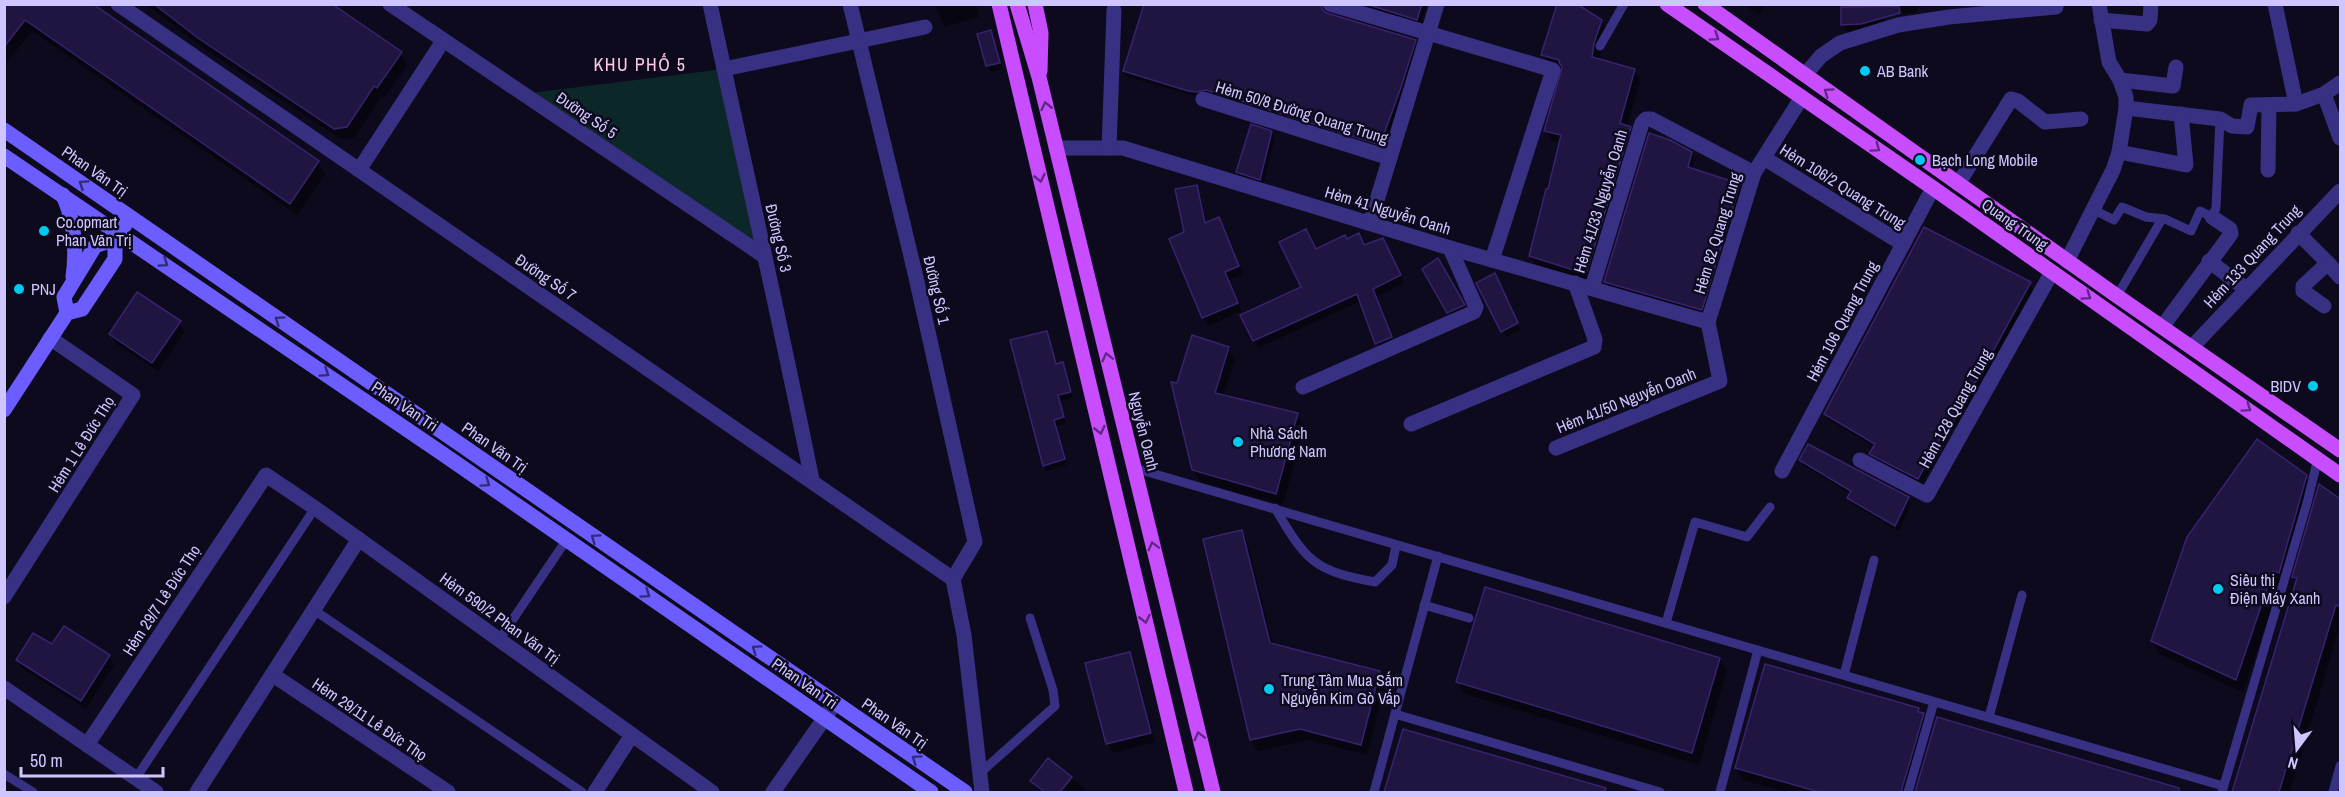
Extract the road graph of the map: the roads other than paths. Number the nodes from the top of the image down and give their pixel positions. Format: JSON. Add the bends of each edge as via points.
{"nodes":[{"id":1,"x":118,"y":4,"type":"edge"},
{"id":2,"x":390,"y":4,"type":"edge"},
{"id":3,"x":710,"y":4,"type":"edge"},
{"id":4,"x":850,"y":4,"type":"edge"},
{"id":5,"x":989,"y":4,"type":"edge"},
{"id":6,"x":999,"y":4,"type":"edge"},
{"id":7,"x":1017,"y":4,"type":"edge"},
{"id":8,"x":1035,"y":4,"type":"edge"},
{"id":9,"x":1330,"y":4,"type":"edge"},
{"id":10,"x":1437,"y":4,"type":"edge"},
{"id":11,"x":1624,"y":4,"type":"edge"},
{"id":12,"x":1667,"y":4,"type":"edge"},
{"id":13,"x":1705,"y":4,"type":"edge"},
{"id":14,"x":2151,"y":4,"type":"edge"},
{"id":15,"x":2275,"y":4,"type":"edge"},
{"id":16,"x":2056,"y":7,"type":"dead end"},
{"id":17,"x":1980,"y":9,"type":"edge"},
{"id":18,"x":1114,"y":10,"type":"dead end"},
{"id":19,"x":2100,"y":12,"type":"edge"},
{"id":20,"x":925,"y":27,"type":"dead end"},
{"id":21,"x":1428,"y":33,"type":"junction"},
{"id":22,"x":443,"y":40,"type":"junction"},
{"id":23,"x":858,"y":42,"type":"junction"},
{"id":24,"x":1600,"y":46,"type":"dead end"},
{"id":25,"x":2176,"y":67,"type":"dead end"},
{"id":26,"x":724,"y":69,"type":"junction"},
{"id":27,"x":1805,"y":75,"type":"junction"},
{"id":28,"x":1039,"y":77,"type":"junction"},
{"id":29,"x":2120,"y":80,"type":"junction"},
{"id":30,"x":1017,"y":81,"type":"junction"},
{"id":31,"x":2340,"y":83,"type":"edge"},
{"id":32,"x":2324,"y":94,"type":"junction"},
{"id":33,"x":1802,"y":97,"type":"junction"},
{"id":34,"x":1203,"y":99,"type":"dead end"},
{"id":35,"x":2296,"y":104,"type":"junction"},
{"id":36,"x":2269,"y":105,"type":"junction"},
{"id":37,"x":2126,"y":108,"type":"junction"},
{"id":38,"x":2181,"y":114,"type":"junction"},
{"id":39,"x":2220,"y":119,"type":"junction"},
{"id":40,"x":2081,"y":120,"type":"dead end"},
{"id":41,"x":4,"y":130,"type":"edge"},
{"id":42,"x":2340,"y":138,"type":"edge"},
{"id":43,"x":1056,"y":148,"type":"junction"},
{"id":44,"x":1109,"y":148,"type":"junction"},
{"id":45,"x":2119,"y":152,"type":"junction"},
{"id":46,"x":4,"y":156,"type":"edge"},
{"id":47,"x":1390,"y":158,"type":"junction"},
{"id":48,"x":1764,"y":158,"type":"junction"},
{"id":49,"x":359,"y":170,"type":"junction"},
{"id":50,"x":2268,"y":170,"type":"dead end"},
{"id":51,"x":1754,"y":173,"type":"junction"},
{"id":52,"x":1958,"y":184,"type":"junction"},
{"id":53,"x":1933,"y":188,"type":"junction"},
{"id":54,"x":2340,"y":190,"type":"edge"},
{"id":55,"x":63,"y":195,"type":"junction"},
{"id":56,"x":2092,"y":209,"type":"junction"},
{"id":57,"x":130,"y":217,"type":"junction"},
{"id":58,"x":2212,"y":217,"type":"junction"},
{"id":59,"x":2162,"y":219,"type":"junction"},
{"id":60,"x":1370,"y":223,"type":"junction"},
{"id":61,"x":2298,"y":233,"type":"junction"},
{"id":62,"x":117,"y":236,"type":"junction"},
{"id":63,"x":1904,"y":244,"type":"junction"},
{"id":64,"x":1450,"y":248,"type":"junction"},
{"id":65,"x":764,"y":256,"type":"junction"},
{"id":66,"x":1492,"y":260,"type":"junction"},
{"id":67,"x":2067,"y":261,"type":"junction"},
{"id":68,"x":2209,"y":261,"type":"junction"},
{"id":69,"x":2328,"y":263,"type":"junction"},
{"id":70,"x":2052,"y":272,"type":"junction"},
{"id":71,"x":2340,"y":276,"type":"edge"},
{"id":72,"x":73,"y":283,"type":"junction"},
{"id":73,"x":1575,"y":283,"type":"junction"},
{"id":74,"x":1592,"y":288,"type":"junction"},
{"id":75,"x":2246,"y":289,"type":"junction"},
{"id":76,"x":2117,"y":296,"type":"junction"},
{"id":77,"x":2324,"y":306,"type":"dead end"},
{"id":78,"x":67,"y":313,"type":"junction"},
{"id":79,"x":1708,"y":322,"type":"junction"},
{"id":80,"x":2162,"y":327,"type":"junction"},
{"id":81,"x":50,"y":338,"type":"junction"},
{"id":82,"x":2192,"y":347,"type":"junction"},
{"id":83,"x":1303,"y":387,"type":"dead end"},
{"id":84,"x":4,"y":410,"type":"edge"},
{"id":85,"x":1411,"y":424,"type":"dead end"},
{"id":86,"x":2336,"y":446,"type":"edge"},
{"id":87,"x":1556,"y":448,"type":"dead end"},
{"id":88,"x":2318,"y":458,"type":"junction"},
{"id":89,"x":1860,"y":460,"type":"dead end"},
{"id":90,"x":1134,"y":468,"type":"junction"},
{"id":91,"x":1782,"y":471,"type":"dead end"},
{"id":92,"x":266,"y":475,"type":"joint"},
{"id":93,"x":2340,"y":475,"type":"edge"},
{"id":94,"x":812,"y":480,"type":"junction"},
{"id":95,"x":1770,"y":507,"type":"dead end"},
{"id":96,"x":315,"y":508,"type":"junction"},
{"id":97,"x":1275,"y":508,"type":"junction"},
{"id":98,"x":359,"y":539,"type":"junction"},
{"id":99,"x":567,"y":539,"type":"junction"},
{"id":100,"x":1396,"y":546,"type":"junction"},
{"id":101,"x":1438,"y":556,"type":"junction"},
{"id":102,"x":1874,"y":560,"type":"dead end"},
{"id":103,"x":953,"y":579,"type":"junction"},
{"id":104,"x":2022,"y":595,"type":"dead end"},
{"id":105,"x":4,"y":597,"type":"edge"},
{"id":106,"x":1424,"y":605,"type":"junction"},
{"id":107,"x":314,"y":610,"type":"junction"},
{"id":108,"x":1030,"y":618,"type":"dead end"},
{"id":109,"x":1469,"y":618,"type":"dead end"},
{"id":110,"x":1666,"y":623,"type":"junction"},
{"id":111,"x":499,"y":640,"type":"junction"},
{"id":112,"x":1758,"y":650,"type":"junction"},
{"id":113,"x":273,"y":675,"type":"junction"},
{"id":114,"x":1844,"y":675,"type":"junction"},
{"id":115,"x":6,"y":692,"type":"edge"},
{"id":116,"x":1934,"y":702,"type":"junction"},
{"id":117,"x":834,"y":703,"type":"junction"},
{"id":118,"x":1395,"y":714,"type":"junction"},
{"id":119,"x":1989,"y":717,"type":"junction"},
{"id":120,"x":824,"y":718,"type":"junction"},
{"id":121,"x":632,"y":735,"type":"junction"},
{"id":122,"x":87,"y":746,"type":"junction"},
{"id":123,"x":2340,"y":766,"type":"edge"},
{"id":124,"x":4,"y":774,"type":"edge"},
{"id":125,"x":980,"y":774,"type":"junction"},
{"id":126,"x":136,"y":778,"type":"junction"},
{"id":127,"x":2222,"y":789,"type":"edge"},
{"id":128,"x":33,"y":792,"type":"edge"},
{"id":129,"x":156,"y":792,"type":"edge"},
{"id":130,"x":197,"y":792,"type":"edge"},
{"id":131,"x":448,"y":792,"type":"edge"},
{"id":132,"x":582,"y":792,"type":"edge"},
{"id":133,"x":596,"y":792,"type":"edge"},
{"id":134,"x":712,"y":792,"type":"edge"},
{"id":135,"x":773,"y":792,"type":"edge"},
{"id":136,"x":931,"y":792,"type":"edge"},
{"id":137,"x":965,"y":792,"type":"edge"},
{"id":138,"x":981,"y":792,"type":"edge"},
{"id":139,"x":1186,"y":792,"type":"edge"},
{"id":140,"x":1213,"y":792,"type":"edge"},
{"id":141,"x":1374,"y":792,"type":"edge"},
{"id":142,"x":1660,"y":792,"type":"edge"},
{"id":143,"x":1720,"y":792,"type":"edge"},
{"id":144,"x":1908,"y":792,"type":"edge"},
{"id":145,"x":2333,"y":792,"type":"edge"}],
"edges":[{"from":1,"to":49,"type":"street","name":"Đường Số 7"},
{"from":2,"to":22,"type":"street","name":"Đường Số 5"},
{"from":3,"to":26,"type":"street","name":"Đường Số 3"},
{"from":4,"to":23,"type":"street","name":"Đường Số 1"},
{"from":5,"to":30,"type":"main road","via":[[995,30]]},
{"from":6,"to":30,"type":"main road"},
{"from":7,"to":28,"type":"main road","name":"Nguyễn Oanh"},
{"from":8,"to":28,"type":"main road","name":"Nguyễn Oanh","via":[[1041,39]]},
{"from":9,"to":21,"type":"street"},
{"from":10,"to":21,"type":"street"},
{"from":11,"to":24,"type":"lane"},
{"from":12,"to":33,"type":"main road","name":"Quang Trung","one_way":true},
{"from":13,"to":27,"type":"main road","name":"Quang Trung"},
{"from":14,"to":19,"type":"street","via":[[2147,24]]},
{"from":15,"to":35,"type":"street"},
{"from":16,"to":17,"type":"street"},
{"from":17,"to":27,"type":"street","via":[[1898,25],[1840,43],[1821,56]]},
{"from":18,"to":44,"type":"street"},
{"from":19,"to":29,"type":"street","via":[[2109,62]]},
{"from":20,"to":23,"type":"street"},
{"from":21,"to":47,"type":"street"},
{"from":21,"to":66,"type":"street","via":[[1553,70]]},
{"from":22,"to":49,"type":"street"},
{"from":22,"to":65,"type":"street","name":"Đường Số 5"},
{"from":23,"to":26,"type":"street"},
{"from":23,"to":103,"type":"street","name":"Đường Số 1","via":[[975,542]]},
{"from":25,"to":29,"type":"street","via":[[2173,86]]},
{"from":26,"to":65,"type":"street","name":"Đường Số 3"},
{"from":52,"to":27,"type":"main road","name":"Quang Trung","one_way":true},
{"from":43,"to":28,"type":"main road","name":"Nguyễn Oanh","one_way":true},
{"from":29,"to":37,"type":"street"},
{"from":30,"to":139,"type":"main road","one_way":true},
{"from":31,"to":32,"type":"street"},
{"from":32,"to":35,"type":"street"},
{"from":32,"to":42,"type":"street"},
{"from":33,"to":48,"type":"street","name":"Hẻm 82 Quang Trung"},
{"from":33,"to":53,"type":"main road","name":"Quang Trung","one_way":true},
{"from":34,"to":47,"type":"street","name":"Hẻm 50/8 Đường Quang Trung"},
{"from":35,"to":36,"type":"street"},
{"from":36,"to":39,"type":"street","via":[[2251,105],[2247,127],[2232,126]]},
{"from":36,"to":50,"type":"street"},
{"from":37,"to":38,"type":"street"},
{"from":37,"to":45,"type":"street"},
{"from":38,"to":39,"type":"street"},
{"from":38,"to":45,"type":"street","via":[[2186,165]]},
{"from":39,"to":58,"type":"lane","via":[[2216,208]]},
{"from":40,"to":52,"type":"street","via":[[2045,122],[2011,99]]},
{"from":57,"to":41,"type":"main road","name":"Phan Văn Trị","one_way":true},
{"from":43,"to":44,"type":"street","name":"Hẻm 41 Nguyễn Oanh"},
{"from":90,"to":43,"type":"main road","name":"Nguyễn Oanh","one_way":true},
{"from":44,"to":60,"type":"street","name":"Hẻm 41 Nguyễn Oanh","via":[[1123,148]]},
{"from":45,"to":56,"type":"street"},
{"from":46,"to":55,"type":"main road","name":"Phan Van Tri"},
{"from":47,"to":60,"type":"street"},
{"from":48,"to":51,"type":"street","name":"Hẻm 82 Quang Trung"},
{"from":48,"to":63,"type":"street","name":"Hẻm 106/2 Quang Trung"},
{"from":49,"to":94,"type":"street","name":"Đường Số 7"},
{"from":51,"to":74,"type":"street","name":"Hẻm 41/33 Nguyễn Oanh","via":[[1651,119],[1646,120]]},
{"from":51,"to":79,"type":"street","name":"Hẻm 82 Quang Trung"},
{"from":52,"to":67,"type":"main road","name":"Quang Trung"},
{"from":53,"to":63,"type":"street","name":"Hẻm 106 Quang Trung"},
{"from":53,"to":70,"type":"main road","name":"Quang Trung"},
{"from":54,"to":61,"type":"street","name":"Hẻm 133 Quang Trung"},
{"from":55,"to":62,"type":"main road","name":"Phan Van Tri"},
{"from":55,"to":72,"type":"main road","via":[[75,233]]},
{"from":56,"to":59,"type":"lane","via":[[2114,220],[2122,207]]},
{"from":56,"to":67,"type":"street"},
{"from":57,"to":62,"type":"main road"},
{"from":117,"to":57,"type":"main road","name":"Phan Văn Trị","one_way":true},
{"from":58,"to":59,"type":"lane","via":[[2200,211],[2190,231]]},
{"from":58,"to":68,"type":"street","via":[[2232,231]]},
{"from":59,"to":76,"type":"lane"},
{"from":60,"to":64,"type":"street","name":"Hẻm 41 Nguyễn Oanh"},
{"from":61,"to":69,"type":"street"},
{"from":61,"to":75,"type":"street","name":"Hẻm 133 Quang Trung"},
{"from":62,"to":72,"type":"main road","via":[[95,246]]},
{"from":62,"to":78,"type":"main road","via":[[115,258],[82,309]]},
{"from":62,"to":99,"type":"main road","name":"Phan Van Tri","one_way":true},
{"from":63,"to":91,"type":"street","name":"Hẻm 106 Quang Trung"},
{"from":64,"to":66,"type":"street","name":"Hẻm 41 Nguyễn Oanh"},
{"from":64,"to":83,"type":"street","via":[[1476,307],[1474,312]]},
{"from":65,"to":94,"type":"street","name":"Đường Số 3"},
{"from":66,"to":73,"type":"street","name":"Hẻm 41 Nguyễn Oanh"},
{"from":67,"to":76,"type":"main road","name":"Quang Trung"},
{"from":68,"to":75,"type":"street"},
{"from":68,"to":80,"type":"street"},
{"from":69,"to":71,"type":"street"},
{"from":69,"to":77,"type":"street","via":[[2302,289]]},
{"from":70,"to":88,"type":"main road","name":"Quang Trung","one_way":true},
{"from":70,"to":89,"type":"street","name":"Hẻm 128 Quang Trung","via":[[1927,495]]},
{"from":72,"to":78,"type":"main road","via":[[64,297]]},
{"from":73,"to":74,"type":"street","name":"Hẻm 41 Nguyễn Oanh"},
{"from":73,"to":85,"type":"street","via":[[1594,346]]},
{"from":74,"to":79,"type":"street","name":"Hẻm 41 Nguyễn Oanh"},
{"from":75,"to":82,"type":"street","name":"Hẻm 133 Quang Trung"},
{"from":76,"to":80,"type":"main road","name":"Quang Trung"},
{"from":78,"to":81,"type":"main road"},
{"from":79,"to":87,"type":"street","name":"Hẻm 41/50 Nguyễn Oanh","via":[[1720,381]]},
{"from":80,"to":82,"type":"main road","name":"Quang Trung"},
{"from":81,"to":84,"type":"main road"},
{"from":81,"to":105,"type":"street","name":"Hẻm 1 Lê Đức Thọ","via":[[133,395]]},
{"from":82,"to":86,"type":"main road","name":"Quang Trung"},
{"from":86,"to":88,"type":"main road"},
{"from":88,"to":93,"type":"main road","name":"Quang Trung"},
{"from":88,"to":127,"type":"lane"},
{"from":90,"to":97,"type":"lane"},
{"from":140,"to":90,"type":"main road","name":"Nguyễn Oanh","one_way":true},
{"from":92,"to":96,"type":"street","name":"Hẻm 590/2 Phan Văn Trị"},
{"from":92,"to":122,"type":"street","name":"Hẻm 29/7 Lê Đức Thọ"},
{"from":94,"to":103,"type":"street","name":"Đường Số 7"},
{"from":95,"to":110,"type":"lane","via":[[1747,537],[1695,522]]},
{"from":96,"to":98,"type":"street","name":"Hẻm 590/2 Phan Văn Trị"},
{"from":96,"to":126,"type":"lane"},
{"from":97,"to":100,"type":"lane"},
{"from":97,"to":100,"type":"lane","via":[[1314,563],[1343,576],[1376,582],[1392,565]]},
{"from":98,"to":107,"type":"street"},
{"from":98,"to":111,"type":"street","name":"Hẻm 590/2 Phan Văn Trị"},
{"from":99,"to":111,"type":"lane"},
{"from":99,"to":120,"type":"main road","name":"Phan Van Tri","one_way":true},
{"from":100,"to":101,"type":"lane"},
{"from":101,"to":106,"type":"lane"},
{"from":101,"to":110,"type":"lane"},
{"from":102,"to":114,"type":"lane"},
{"from":103,"to":125,"type":"street","via":[[964,635]]},
{"from":104,"to":119,"type":"lane"},
{"from":106,"to":109,"type":"lane"},
{"from":106,"to":118,"type":"lane"},
{"from":107,"to":113,"type":"street"},
{"from":107,"to":132,"type":"lane"},
{"from":108,"to":125,"type":"lane","via":[[1055,706]]},
{"from":110,"to":112,"type":"lane"},
{"from":111,"to":121,"type":"street","name":"Hẻm 590/2 Phan Văn Trị"},
{"from":112,"to":114,"type":"lane"},
{"from":112,"to":143,"type":"lane"},
{"from":113,"to":130,"type":"street"},
{"from":113,"to":131,"type":"street","name":"Hẻm 29/11 Lê Đức Thọ"},
{"from":114,"to":116,"type":"lane"},
{"from":115,"to":122,"type":"street"},
{"from":116,"to":119,"type":"lane"},
{"from":116,"to":144,"type":"lane"},
{"from":117,"to":120,"type":"street"},
{"from":137,"to":117,"type":"main road","name":"Phan Văn Trị","one_way":true},
{"from":118,"to":141,"type":"lane"},
{"from":118,"to":142,"type":"lane"},
{"from":119,"to":127,"type":"lane"},
{"from":120,"to":135,"type":"street"},
{"from":120,"to":136,"type":"main road","name":"Phan Van Tri"},
{"from":121,"to":133,"type":"street"},
{"from":121,"to":134,"type":"street","name":"Hẻm 590/2 Phan Văn Trị"},
{"from":122,"to":126,"type":"street"},
{"from":123,"to":145,"type":"lane"},
{"from":124,"to":128,"type":"lane"},
{"from":125,"to":138,"type":"street"},
{"from":126,"to":129,"type":"street"}]}
